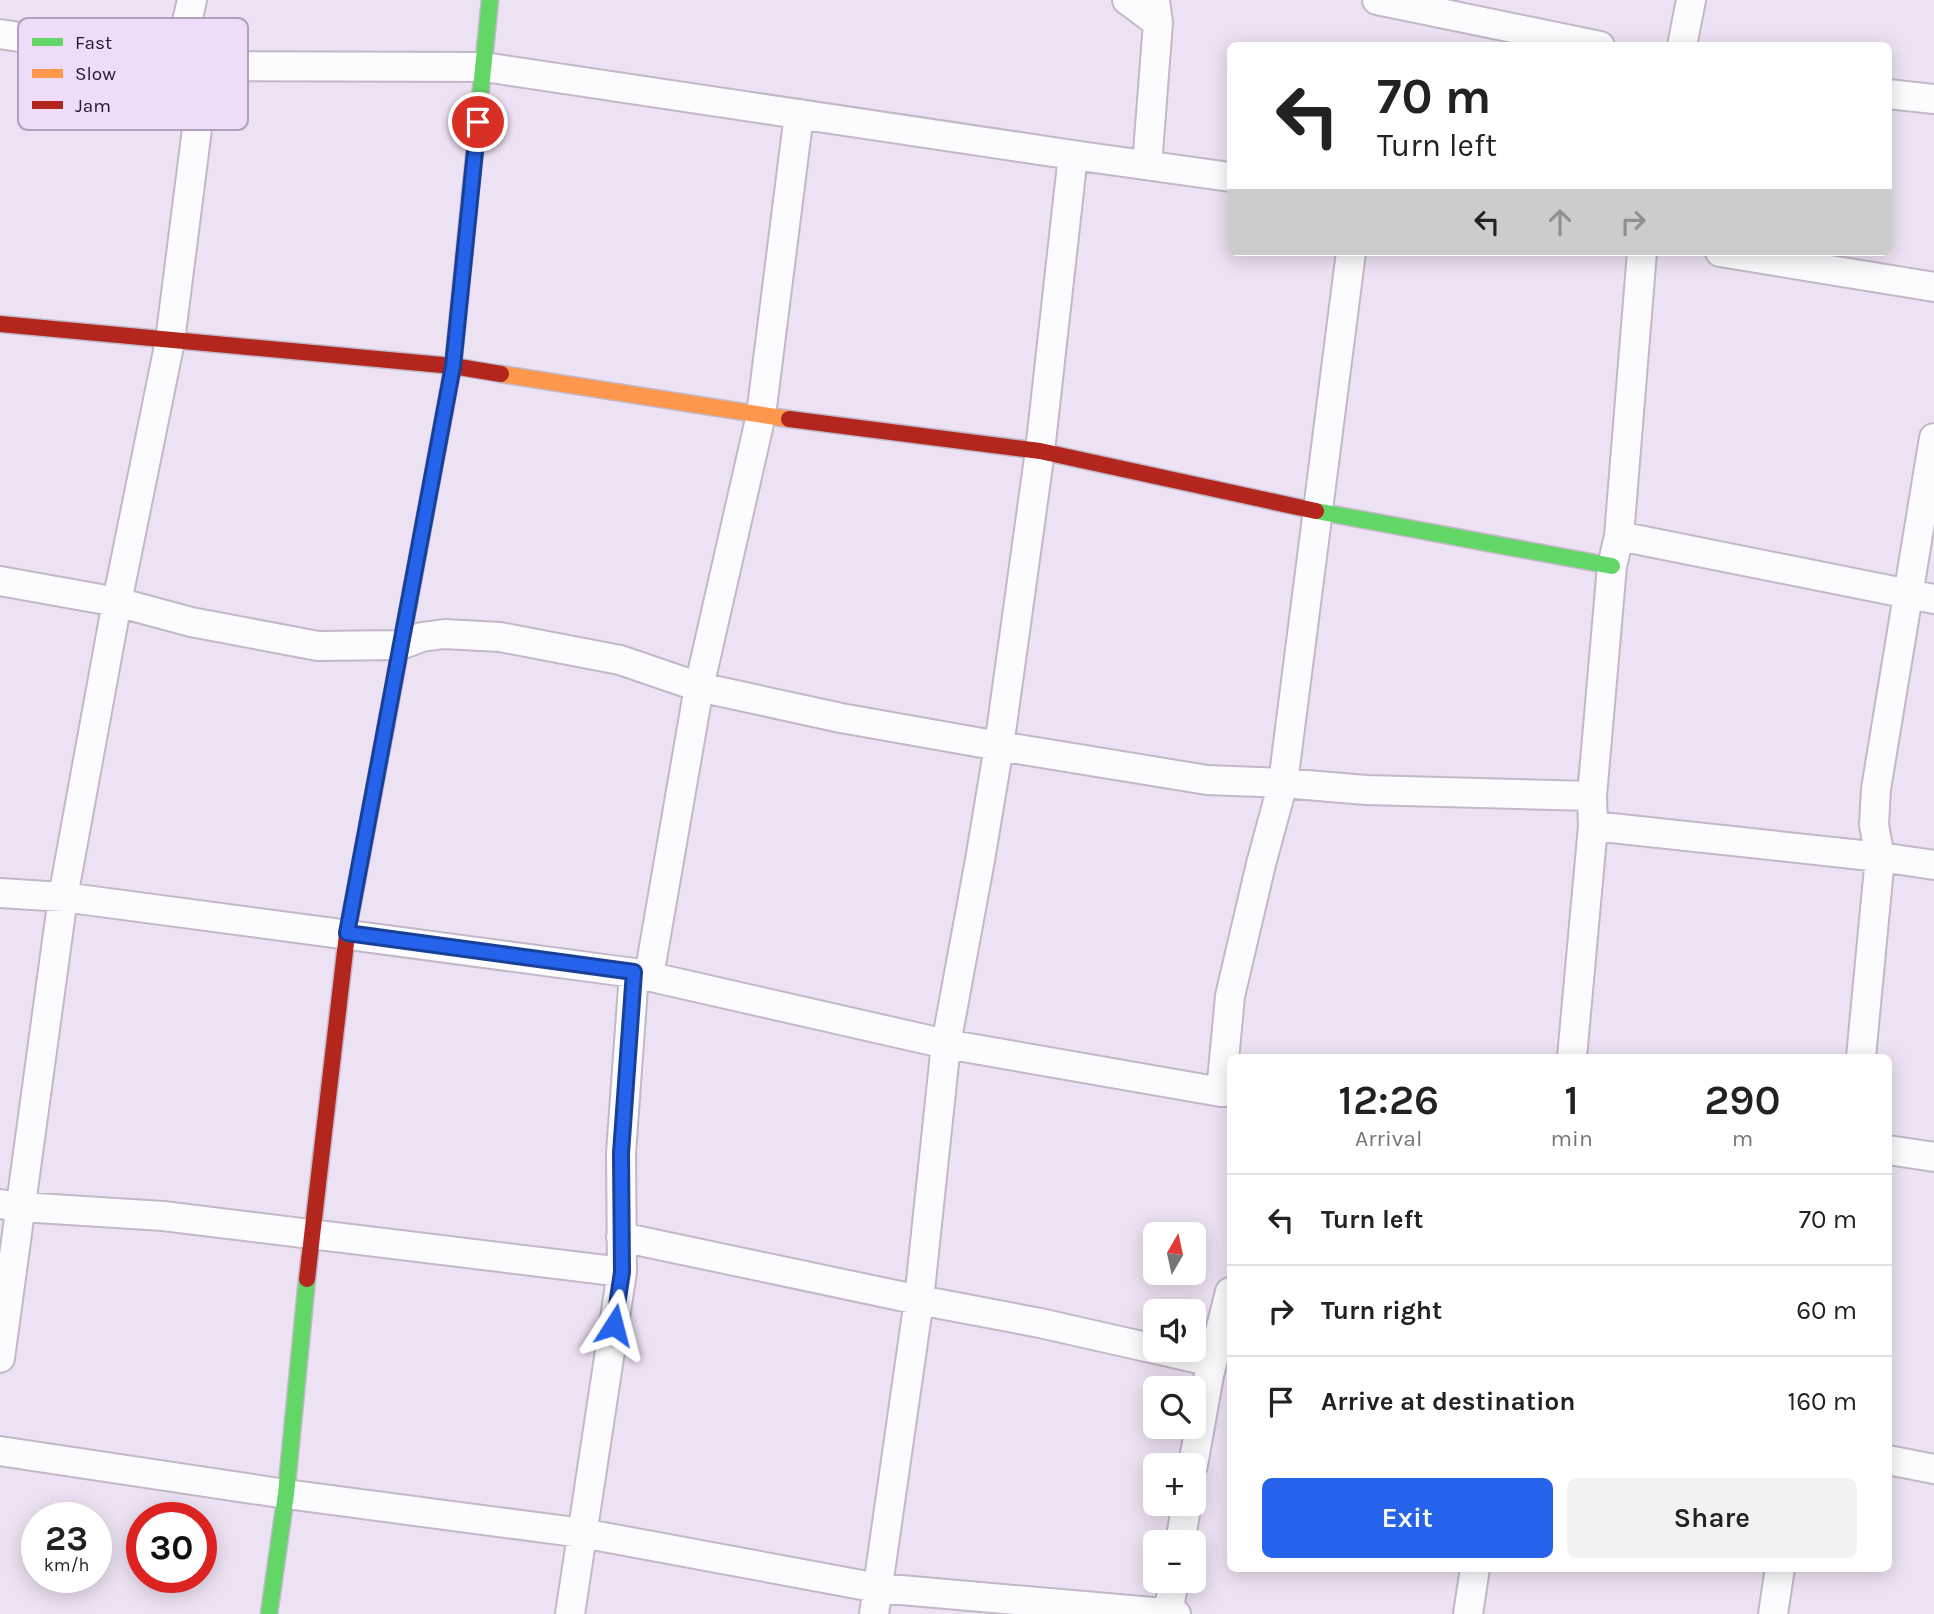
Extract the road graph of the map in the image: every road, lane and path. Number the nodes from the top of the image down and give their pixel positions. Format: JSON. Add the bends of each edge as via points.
{"nodes":[{"id":1,"x":192,"y":0,"type":"edge"},
{"id":2,"x":490,"y":0,"type":"edge"},
{"id":3,"x":1127,"y":0,"type":"edge"},
{"id":4,"x":1377,"y":0,"type":"edge"},
{"id":5,"x":1690,"y":0,"type":"edge"},
{"id":6,"x":1435,"y":6,"type":"edge"},
{"id":7,"x":1157,"y":12,"type":"edge"},
{"id":8,"x":192,"y":18,"type":"edge"},
{"id":9,"x":0,"y":34,"type":"edge"},
{"id":10,"x":18,"y":37,"type":"edge"},
{"id":11,"x":1584,"y":42,"type":"edge"},
{"id":12,"x":1683,"y":42,"type":"edge"},
{"id":13,"x":248,"y":63,"type":"edge"},
{"id":14,"x":484,"y":67,"type":"junction"},
{"id":15,"x":1892,"y":94,"type":"edge"},
{"id":16,"x":1934,"y":99,"type":"edge"},
{"id":17,"x":799,"y":114,"type":"junction"},
{"id":18,"x":186,"y":130,"type":"edge"},
{"id":19,"x":1073,"y":155,"type":"junction"},
{"id":20,"x":1147,"y":165,"type":"junction"},
{"id":21,"x":1227,"y":177,"type":"edge"},
{"id":22,"x":1351,"y":256,"type":"edge"},
{"id":23,"x":1642,"y":256,"type":"edge"},
{"id":24,"x":1768,"y":256,"type":"edge"},
{"id":25,"x":1816,"y":260,"type":"edge"},
{"id":26,"x":1934,"y":287,"type":"edge"},
{"id":27,"x":0,"y":324,"type":"edge"},
{"id":28,"x":170,"y":341,"type":"junction"},
{"id":29,"x":453,"y":366,"type":"junction"},
{"id":30,"x":761,"y":415,"type":"junction"},
{"id":31,"x":1934,"y":438,"type":"edge"},
{"id":32,"x":1040,"y":451,"type":"junction"},
{"id":33,"x":1319,"y":512,"type":"junction"},
{"id":34,"x":1619,"y":536,"type":"junction"},
{"id":35,"x":1612,"y":566,"type":"junction"},
{"id":36,"x":0,"y":581,"type":"edge"},
{"id":37,"x":1921,"y":597,"type":"edge"},
{"id":38,"x":117,"y":602,"type":"junction"},
{"id":39,"x":400,"y":645,"type":"junction"},
{"id":40,"x":699,"y":687,"type":"junction"},
{"id":41,"x":999,"y":746,"type":"junction"},
{"id":42,"x":1283,"y":783,"type":"junction"},
{"id":43,"x":1592,"y":796,"type":"junction"},
{"id":44,"x":1593,"y":826,"type":"junction"},
{"id":45,"x":1880,"y":857,"type":"junction"},
{"id":46,"x":1934,"y":865,"type":"edge"},
{"id":47,"x":0,"y":893,"type":"edge"},
{"id":48,"x":63,"y":897,"type":"junction"},
{"id":49,"x":347,"y":933,"type":"junction"},
{"id":50,"x":642,"y":974,"type":"junction"},
{"id":51,"x":946,"y":1044,"type":"junction"},
{"id":52,"x":1572,"y":1054,"type":"edge"},
{"id":53,"x":1861,"y":1054,"type":"edge"},
{"id":54,"x":1225,"y":1092,"type":"edge"},
{"id":55,"x":1892,"y":1151,"type":"edge"},
{"id":56,"x":1934,"y":1157,"type":"edge"},
{"id":57,"x":10,"y":1206,"type":"edge"},
{"id":58,"x":312,"y":1236,"type":"junction"},
{"id":59,"x":621,"y":1237,"type":"junction"},
{"id":60,"x":622,"y":1272,"type":"junction"},
{"id":61,"x":919,"y":1300,"type":"junction"},
{"id":62,"x":1227,"y":1310,"type":"edge"},
{"id":63,"x":1143,"y":1346,"type":"edge"},
{"id":64,"x":0,"y":1358,"type":"edge"},
{"id":65,"x":1190,"y":1362,"type":"edge"},
{"id":66,"x":1217,"y":1372,"type":"edge"},
{"id":67,"x":0,"y":1451,"type":"edge"},
{"id":68,"x":1196,"y":1453,"type":"edge"},
{"id":69,"x":1892,"y":1461,"type":"edge"},
{"id":70,"x":1934,"y":1469,"type":"edge"},
{"id":71,"x":286,"y":1494,"type":"junction"},
{"id":72,"x":582,"y":1533,"type":"junction"},
{"id":73,"x":1474,"y":1572,"type":"edge"},
{"id":74,"x":1779,"y":1572,"type":"edge"},
{"id":75,"x":1172,"y":1593,"type":"edge"},
{"id":76,"x":876,"y":1601,"type":"edge"},
{"id":77,"x":269,"y":1614,"type":"edge"},
{"id":78,"x":569,"y":1614,"type":"edge"},
{"id":79,"x":1168,"y":1614,"type":"edge"},
{"id":80,"x":1176,"y":1614,"type":"edge"},
{"id":81,"x":1468,"y":1614,"type":"edge"},
{"id":82,"x":1773,"y":1614,"type":"edge"}],
"edges":[{"from":1,"to":8,"type":"street"},
{"from":2,"to":14,"type":"street"},
{"from":3,"to":7,"type":"street"},
{"from":4,"to":6,"type":"street"},
{"from":5,"to":12,"type":"street"},
{"from":6,"to":11,"type":"street"},
{"from":7,"to":20,"type":"street"},
{"from":9,"to":10,"type":"street"},
{"from":13,"to":14,"type":"street"},
{"from":14,"to":17,"type":"street"},
{"from":14,"to":29,"type":"street"},
{"from":15,"to":16,"type":"street"},
{"from":17,"to":19,"type":"street"},
{"from":17,"to":30,"type":"street"},
{"from":18,"to":28,"type":"street"},
{"from":19,"to":20,"type":"street"},
{"from":19,"to":32,"type":"street"},
{"from":20,"to":21,"type":"street"},
{"from":22,"to":33,"type":"street"},
{"from":23,"to":34,"type":"street"},
{"from":24,"to":25,"type":"street"},
{"from":25,"to":26,"type":"street"},
{"from":27,"to":28,"type":"street"},
{"from":28,"to":29,"type":"street"},
{"from":28,"to":38,"type":"street"},
{"from":29,"to":30,"type":"street"},
{"from":29,"to":39,"type":"street"},
{"from":30,"to":32,"type":"street"},
{"from":30,"to":40,"type":"street"},
{"from":31,"to":37,"type":"street"},
{"from":32,"to":33,"type":"street"},
{"from":32,"to":41,"type":"street"},
{"from":33,"to":35,"type":"street"},
{"from":33,"to":42,"type":"street"},
{"from":34,"to":35,"type":"street"},
{"from":34,"to":37,"type":"street"},
{"from":35,"to":43,"type":"street"},
{"from":36,"to":38,"type":"street"},
{"from":37,"to":45,"type":"street","via":[[1888,725],[1877,789],[1874,825]]},
{"from":38,"to":39,"type":"street","via":[[191,622],[318,646]]},
{"from":38,"to":48,"type":"street"},
{"from":39,"to":40,"type":"street","via":[[444,634],[500,637],[620,660]]},
{"from":39,"to":49,"type":"street"},
{"from":40,"to":41,"type":"street"},
{"from":40,"to":50,"type":"street"},
{"from":41,"to":42,"type":"street","via":[[1207,780]]},
{"from":41,"to":51,"type":"street"},
{"from":42,"to":43,"type":"street","via":[[1366,790]]},
{"from":42,"to":54,"type":"street","via":[[1230,996]]},
{"from":43,"to":44,"type":"street"},
{"from":44,"to":45,"type":"street"},
{"from":44,"to":52,"type":"street"},
{"from":45,"to":46,"type":"street"},
{"from":45,"to":53,"type":"street"},
{"from":47,"to":48,"type":"street"},
{"from":48,"to":49,"type":"street"},
{"from":48,"to":57,"type":"street"},
{"from":49,"to":50,"type":"street"},
{"from":49,"to":58,"type":"street"},
{"from":50,"to":51,"type":"street"},
{"from":50,"to":59,"type":"street","via":[[621,1153]]},
{"from":51,"to":54,"type":"street"},
{"from":51,"to":61,"type":"street"},
{"from":55,"to":56,"type":"street"},
{"from":57,"to":58,"type":"street","via":[[163,1216]]},
{"from":57,"to":64,"type":"street"},
{"from":58,"to":60,"type":"street"},
{"from":58,"to":71,"type":"street"},
{"from":59,"to":60,"type":"street"},
{"from":59,"to":61,"type":"street"},
{"from":60,"to":72,"type":"street"},
{"from":61,"to":63,"type":"street"},
{"from":61,"to":76,"type":"street"},
{"from":62,"to":66,"type":"street"},
{"from":65,"to":66,"type":"street"},
{"from":66,"to":68,"type":"street"},
{"from":67,"to":71,"type":"street"},
{"from":69,"to":70,"type":"street"},
{"from":71,"to":72,"type":"street"},
{"from":71,"to":77,"type":"street"},
{"from":72,"to":76,"type":"street"},
{"from":72,"to":78,"type":"street"},
{"from":73,"to":81,"type":"street"},
{"from":74,"to":82,"type":"street"},
{"from":75,"to":79,"type":"street"},
{"from":76,"to":79,"type":"street"},
{"from":79,"to":80,"type":"street"}]}
